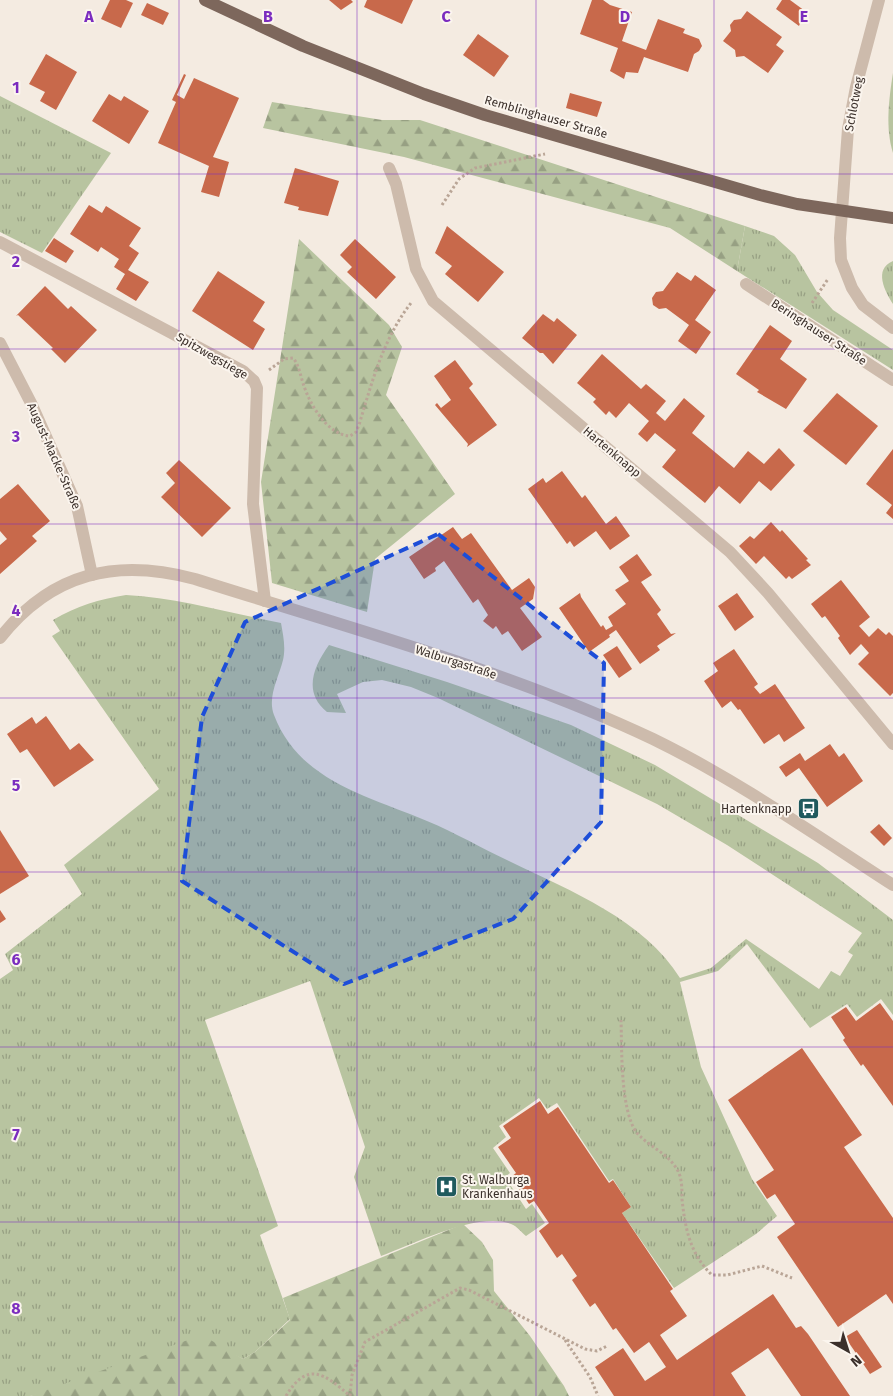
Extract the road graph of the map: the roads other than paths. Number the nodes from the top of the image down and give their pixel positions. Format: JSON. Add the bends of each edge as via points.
{"nodes":[{"id":1,"x":205,"y":0,"type":"edge"},
{"id":2,"x":879,"y":0,"type":"edge"},
{"id":3,"x":388,"y":168,"type":"dead end"},
{"id":4,"x":842,"y":211,"type":"junction"},
{"id":5,"x":893,"y":218,"type":"edge"},
{"id":6,"x":0,"y":242,"type":"edge"},
{"id":7,"x":746,"y":284,"type":"dead end"},
{"id":8,"x":893,"y":328,"type":"edge"},
{"id":9,"x":0,"y":343,"type":"edge"},
{"id":10,"x":893,"y":380,"type":"edge"},
{"id":11,"x":92,"y":575,"type":"junction"},
{"id":12,"x":265,"y":601,"type":"junction"},
{"id":13,"x":0,"y":638,"type":"edge"},
{"id":14,"x":893,"y":744,"type":"edge"},
{"id":15,"x":893,"y":885,"type":"edge"}],
"edges":[{"from":1,"to":4,"type":"main road","name":"Remblinghauser Straße","via":[[320,53],[477,112],[760,195]]},
{"from":2,"to":4,"type":"street","name":"Schlotweg","via":[[848,128]]},
{"from":3,"to":14,"type":"street","name":"Hartenknapp","via":[[396,184],[416,269],[424,287],[441,310],[730,552],[768,592]]},
{"from":4,"to":5,"type":"main road","name":"Remblinghauser Straße"},
{"from":4,"to":8,"type":"street","via":[[841,260],[852,288],[864,305]]},
{"from":6,"to":12,"type":"street","name":"Spitzwegstiege","via":[[243,371],[254,381],[257,388],[253,504]]},
{"from":7,"to":10,"type":"street","name":"Beringhauser Straße"},
{"from":9,"to":11,"type":"street","name":"August-Macke-Straße","via":[[77,506]]},
{"from":11,"to":12,"type":"street","name":"Walburgastraße","via":[[134,568],[154,570]]},
{"from":11,"to":13,"type":"street","name":"Walburgastraße","via":[[34,601]]},
{"from":12,"to":15,"type":"street","name":"Walburgastraße","via":[[475,667],[610,720],[721,776]]}]}
